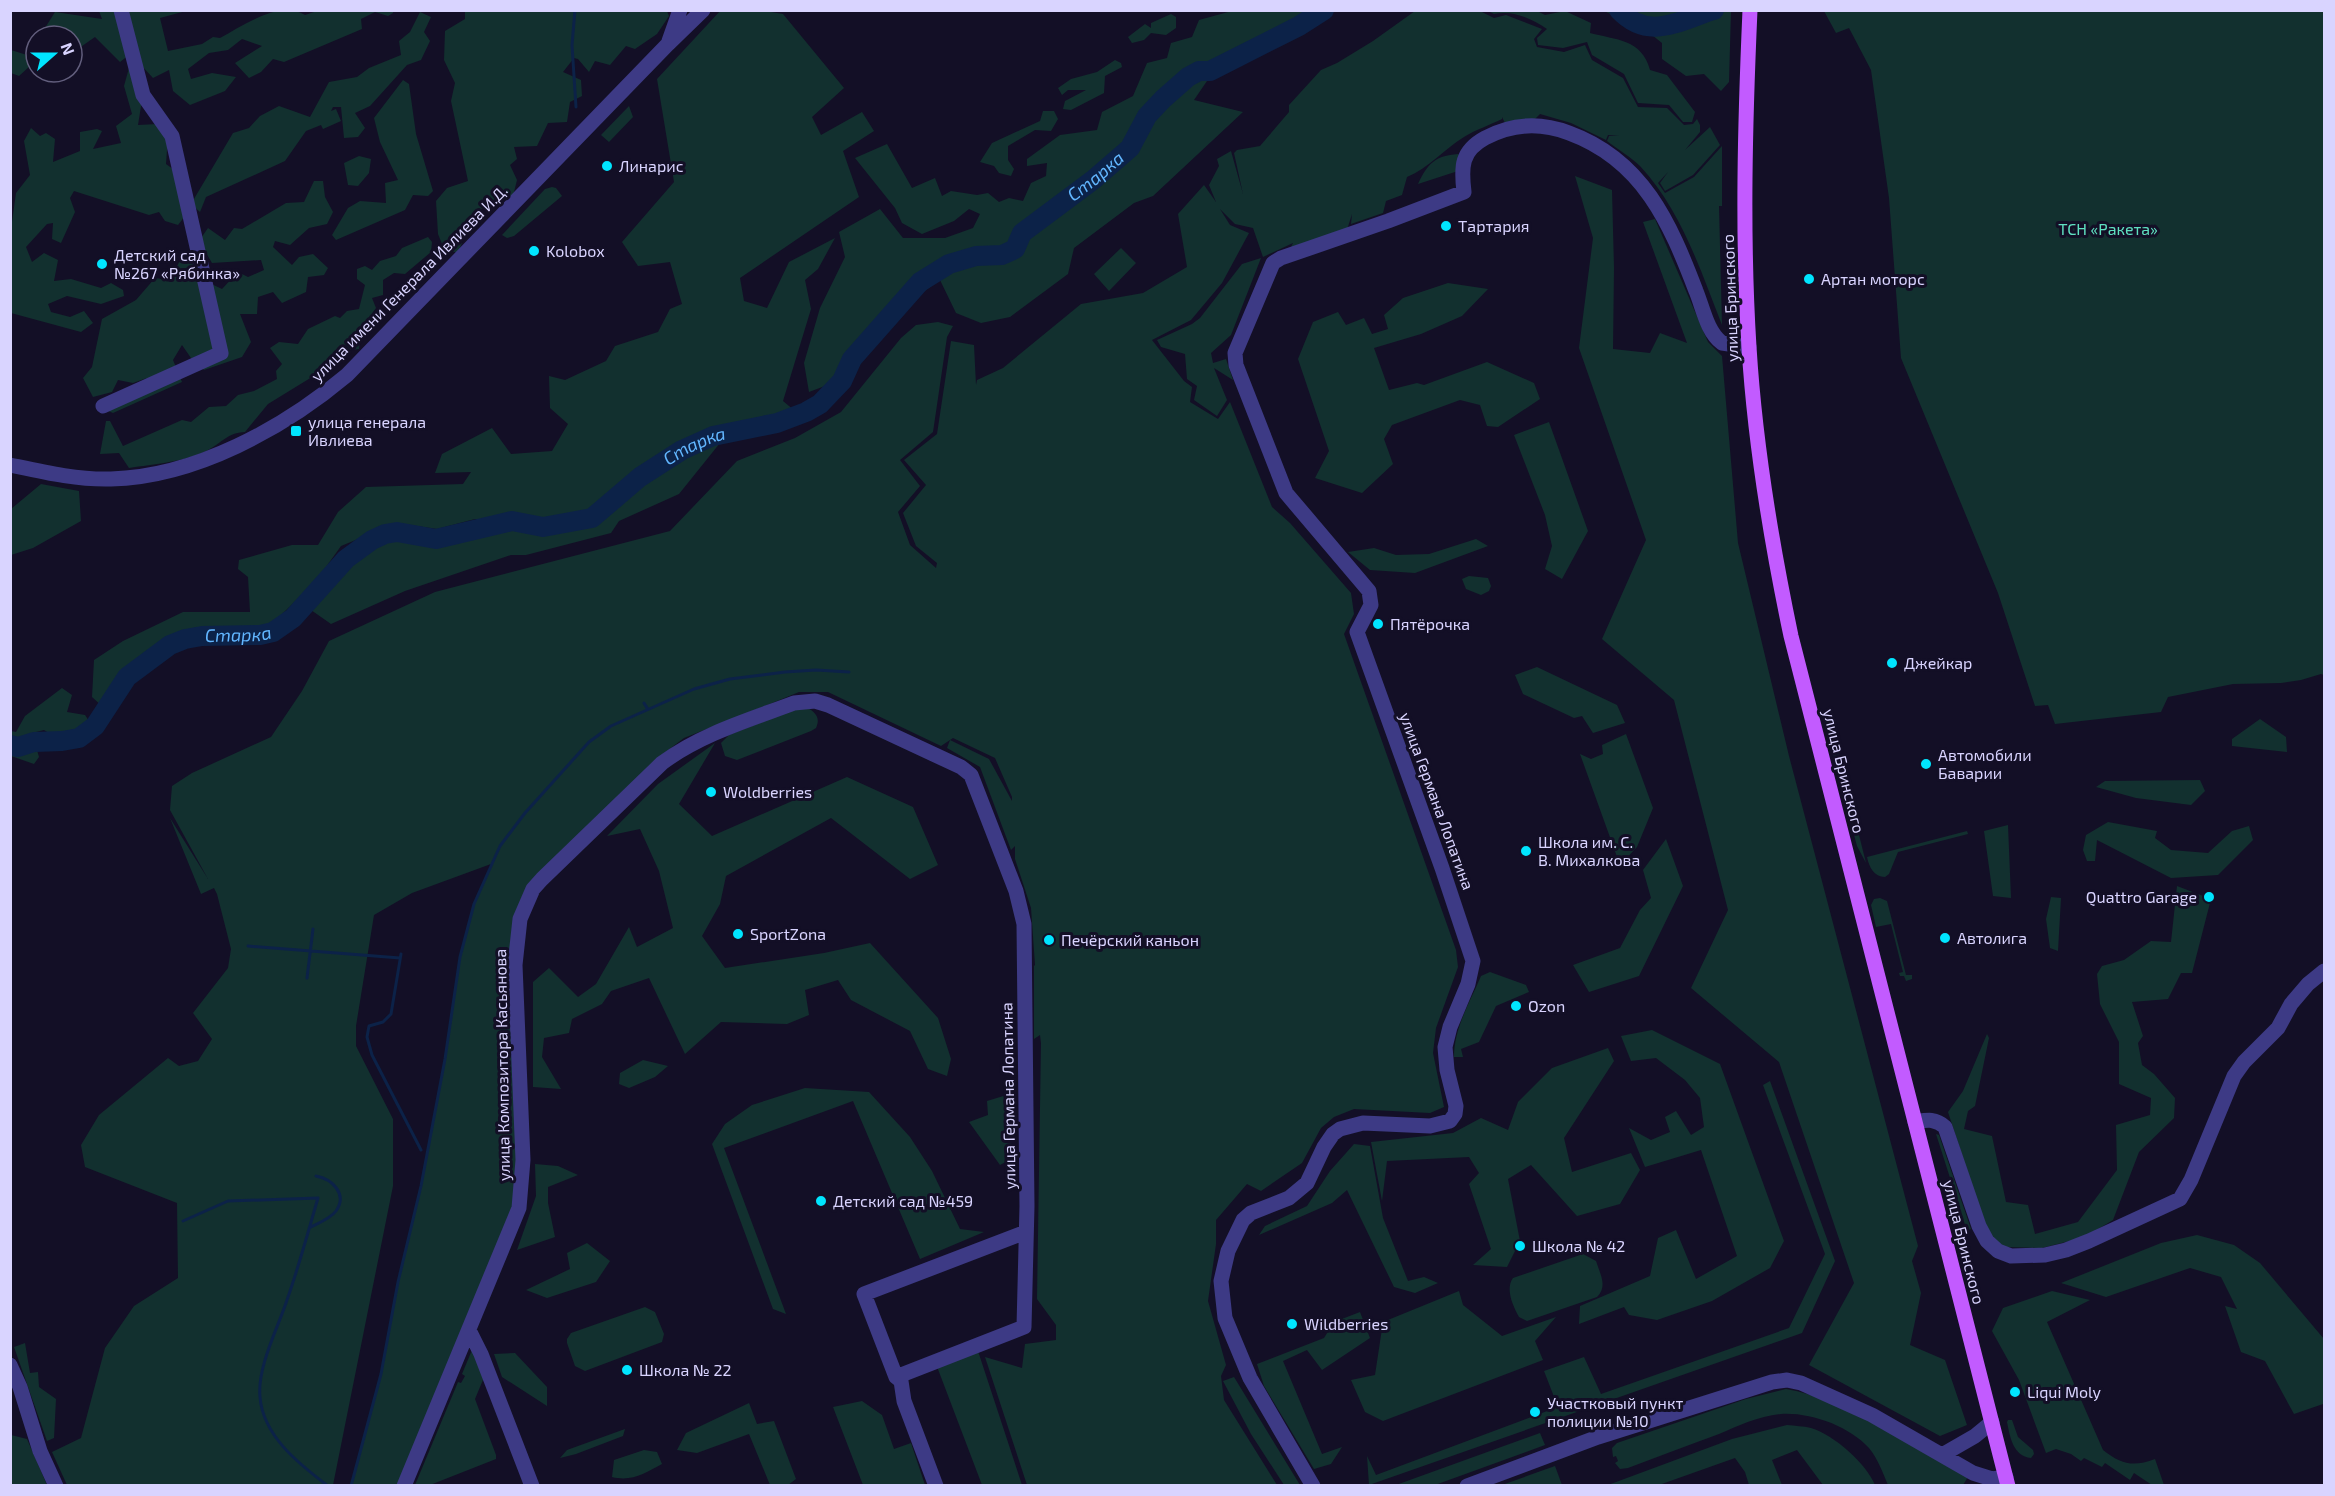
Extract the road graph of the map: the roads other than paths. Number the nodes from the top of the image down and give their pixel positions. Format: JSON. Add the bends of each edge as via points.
{"nodes":[{"id":1,"x":121,"y":10,"type":"edge"},
{"id":2,"x":680,"y":10,"type":"edge"},
{"id":3,"x":703,"y":10,"type":"edge"},
{"id":4,"x":1750,"y":10,"type":"edge"},
{"id":5,"x":668,"y":44,"type":"junction"},
{"id":6,"x":1749,"y":347,"type":"junction"},
{"id":7,"x":104,"y":406,"type":"dead end"},
{"id":8,"x":10,"y":465,"type":"edge"},
{"id":9,"x":804,"y":701,"type":"joint"},
{"id":10,"x":2325,"y":971,"type":"edge"},
{"id":11,"x":1915,"y":1122,"type":"junction"},
{"id":12,"x":1026,"y":1232,"type":"junction"},
{"id":13,"x":469,"y":1330,"type":"junction"},
{"id":14,"x":10,"y":1365,"type":"edge"},
{"id":15,"x":896,"y":1377,"type":"junction"},
{"id":16,"x":1992,"y":1422,"type":"junction"},
{"id":17,"x":1942,"y":1455,"type":"junction"},
{"id":18,"x":2007,"y":1481,"type":"edge"},
{"id":19,"x":56,"y":1485,"type":"edge"},
{"id":20,"x":404,"y":1485,"type":"edge"},
{"id":21,"x":532,"y":1485,"type":"edge"},
{"id":22,"x":936,"y":1485,"type":"edge"},
{"id":23,"x":1313,"y":1485,"type":"edge"},
{"id":24,"x":1467,"y":1485,"type":"edge"}],
"edges":[{"from":1,"to":7,"type":"street","via":[[143,95],[172,136],[220,353]]},
{"from":2,"to":5,"type":"street"},
{"from":3,"to":5,"type":"street","name":"улица имени Генерала Ивлиева И.Д."},
{"from":4,"to":6,"type":"main road","name":"улица Бринского","via":[[1745,219]]},
{"from":5,"to":8,"type":"street","name":"улица имени Генерала Ивлиева И.Д.","via":[[346,375],[290,418],[206,458],[150,475],[87,478]]},
{"from":6,"to":11,"type":"main road","name":"улица Бринского","via":[[1758,447],[1775,562]]},
{"from":6,"to":23,"type":"street","name":"улица Германа Лопатина","via":[[1722,343],[1715,335],[1662,212],[1632,174],[1577,135],[1543,125],[1514,127],[1486,137],[1467,154],[1461,166],[1464,192],[1273,263],[1234,358],[1286,493],[1369,591],[1371,604],[1357,632],[1473,961],[1446,1047],[1456,1106],[1450,1121],[1430,1126],[1363,1123],[1340,1128],[1324,1147],[1307,1183],[1289,1198],[1251,1213],[1243,1220],[1228,1251],[1221,1281],[1225,1318],[1250,1378]]},
{"from":9,"to":12,"type":"street","name":"улица Германа Лопатина","via":[[828,705],[961,767],[976,786],[1016,891],[1024,924]]},
{"from":9,"to":13,"type":"street","name":"улица Композитора Касьянова","via":[[707,736],[673,754],[542,879],[530,896],[520,919],[515,965],[523,1183],[519,1208]]},
{"from":10,"to":11,"type":"street","via":[[2308,984],[2278,1028],[2234,1076],[2180,1200],[2066,1250],[2031,1256],[1998,1251],[1979,1226],[1945,1127],[1928,1119]]},
{"from":11,"to":16,"type":"main road","name":"улица Бринского"},
{"from":12,"to":15,"type":"street","name":"улица Германа Лопатина","via":[[1024,1327]]},
{"from":12,"to":15,"type":"street","via":[[864,1294]]},
{"from":13,"to":20,"type":"street","name":"улица Композитора Касьянова"},
{"from":13,"to":21,"type":"street"},
{"from":14,"to":19,"type":"street"},
{"from":15,"to":22,"type":"street","via":[[901,1381],[904,1401]]},
{"from":16,"to":17,"type":"street"},
{"from":16,"to":18,"type":"main road","name":"улица Бринского"},
{"from":17,"to":18,"type":"street","via":[[1983,1476]]},
{"from":17,"to":24,"type":"street","via":[[1872,1415],[1787,1380],[1608,1433]]}]}
